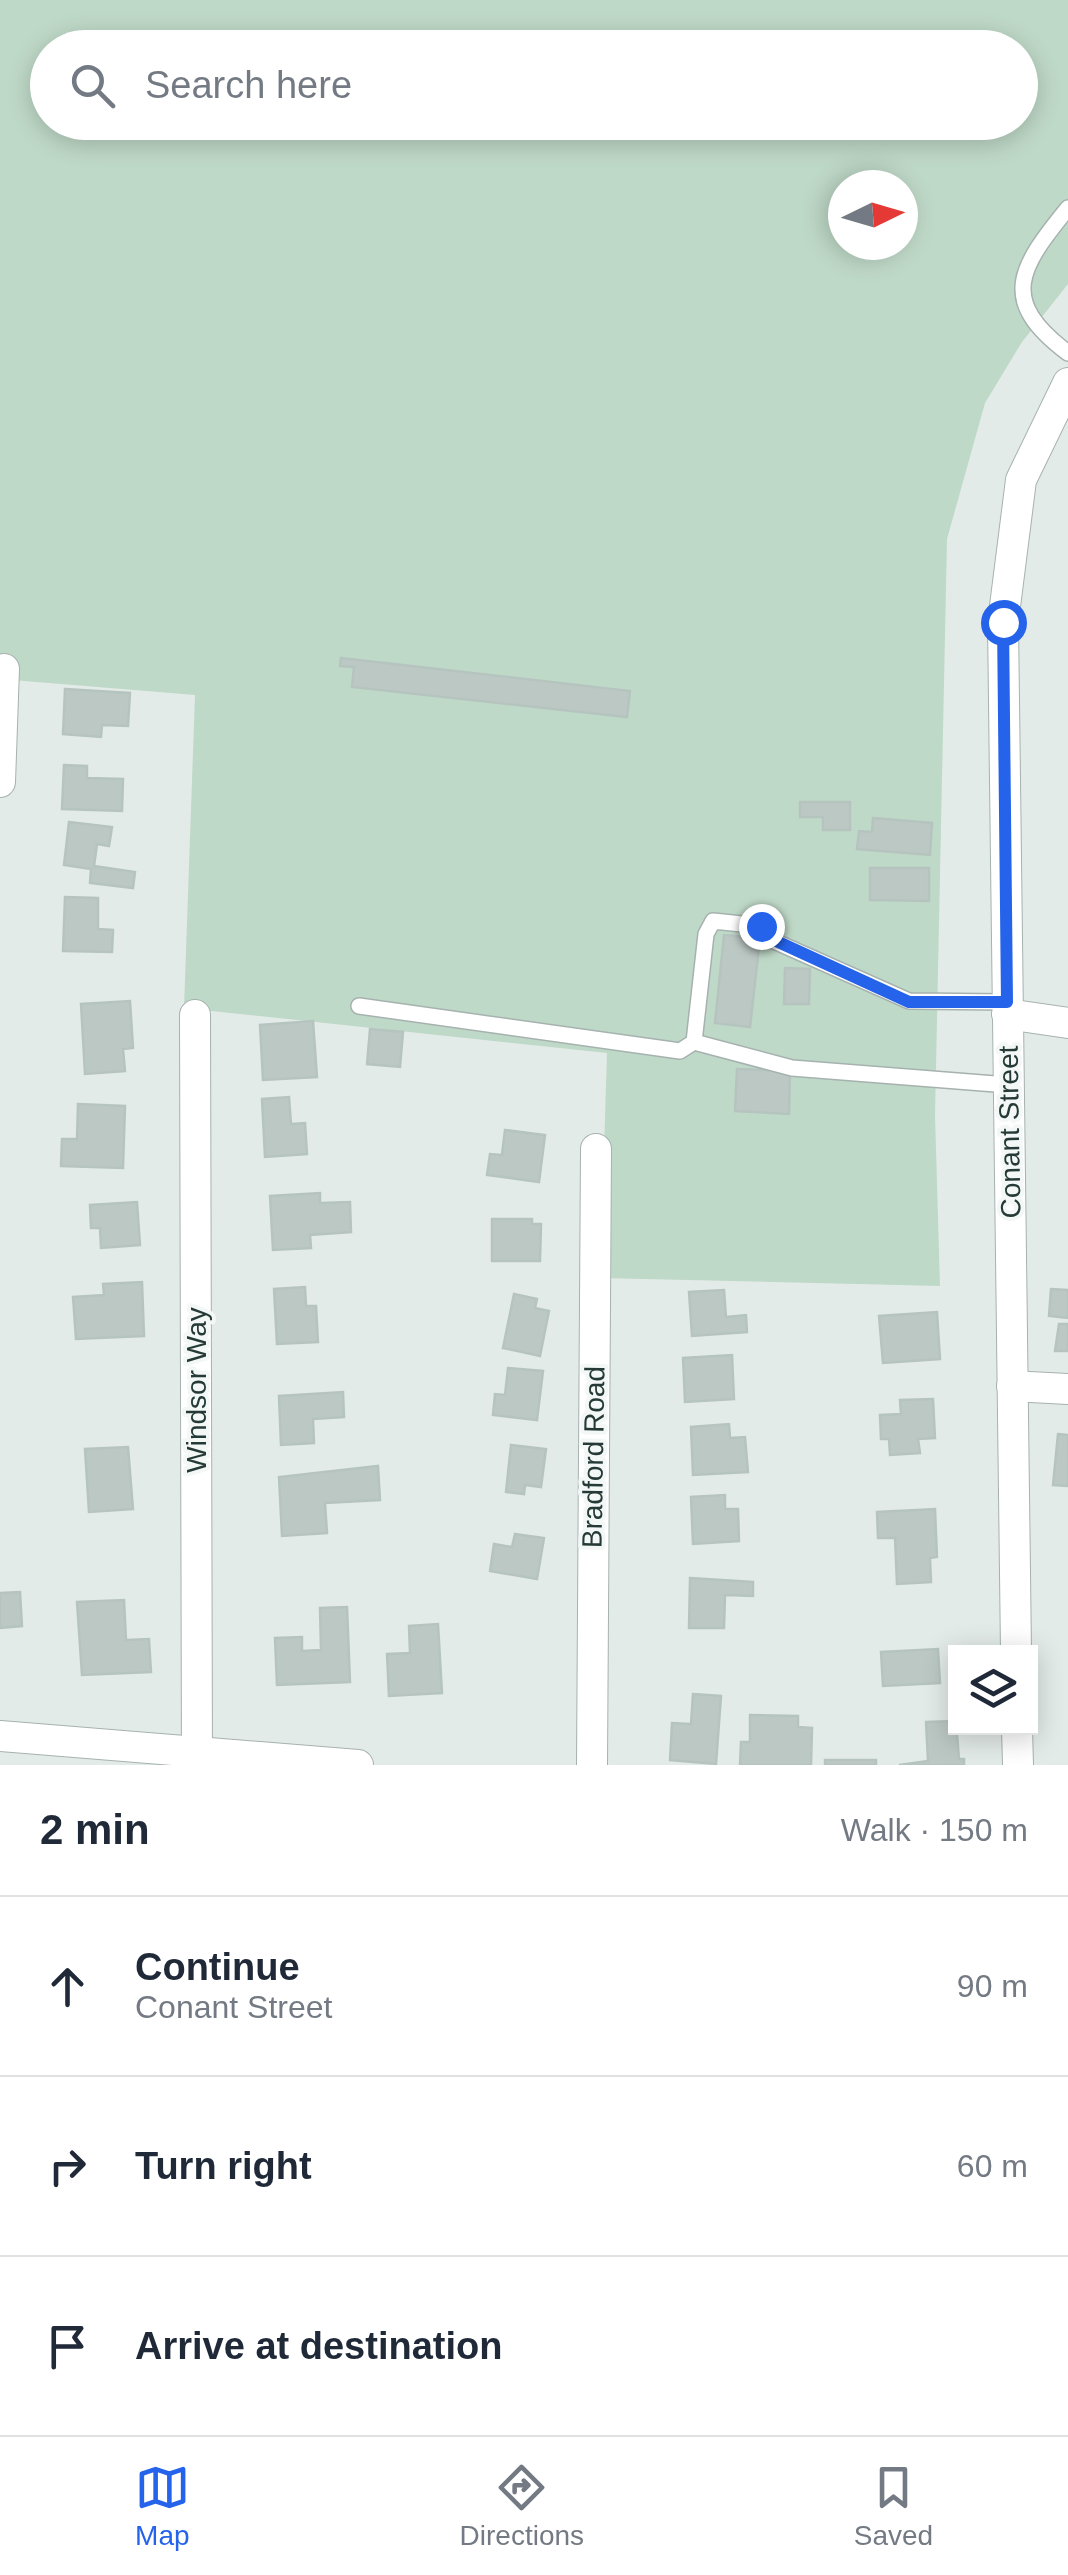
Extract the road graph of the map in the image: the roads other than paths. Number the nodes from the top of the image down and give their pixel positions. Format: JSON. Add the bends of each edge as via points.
{"nodes":[{"id":1,"x":1068,"y":208,"type":"edge"},
{"id":2,"x":1068,"y":354,"type":"edge"},
{"id":3,"x":1068,"y":383,"type":"edge"},
{"id":4,"x":4,"y":669,"type":"dead end"},
{"id":5,"x":0,"y":782,"type":"edge"},
{"id":6,"x":360,"y":1006,"type":"dead end"},
{"id":7,"x":1007,"y":1008,"type":"junction"},
{"id":8,"x":195,"y":1015,"type":"dead end"},
{"id":9,"x":1068,"y":1023,"type":"edge"},
{"id":10,"x":694,"y":1042,"type":"junction"},
{"id":11,"x":1008,"y":1085,"type":"junction"},
{"id":12,"x":596,"y":1150,"type":"dead end"},
{"id":13,"x":1012,"y":1386,"type":"junction"},
{"id":14,"x":1068,"y":1390,"type":"edge"},
{"id":15,"x":1016,"y":1645,"type":"edge"},
{"id":16,"x":1018,"y":1735,"type":"edge"},
{"id":17,"x":0,"y":1736,"type":"edge"},
{"id":18,"x":197,"y":1758,"type":"edge"},
{"id":19,"x":358,"y":1765,"type":"edge"},
{"id":20,"x":592,"y":1765,"type":"edge"},
{"id":21,"x":1018,"y":1765,"type":"edge"}],
"edges":[{"from":1,"to":2,"type":"lane","via":[[1035,249],[1021,298],[1043,335]]},
{"from":3,"to":7,"type":"street","name":"Conant Street","via":[[1021,480],[1003,622]]},
{"from":4,"to":5,"type":"street"},
{"from":6,"to":10,"type":"lane","via":[[680,1052]]},
{"from":7,"to":9,"type":"street"},
{"from":7,"to":10,"type":"lane","via":[[909,1002],[774,940],[761,926],[713,920]]},
{"from":7,"to":11,"type":"street","name":"Conant Street"},
{"from":8,"to":18,"type":"street","name":"Windsor Way"},
{"from":10,"to":11,"type":"lane","via":[[792,1068]]},
{"from":11,"to":13,"type":"street","name":"Conant Street"},
{"from":12,"to":20,"type":"street","name":"Bradford Road"},
{"from":13,"to":14,"type":"street"},
{"from":13,"to":15,"type":"street","name":"Conant Street"},
{"from":16,"to":21,"type":"street"},
{"from":17,"to":18,"type":"street"},
{"from":18,"to":19,"type":"street"}]}
